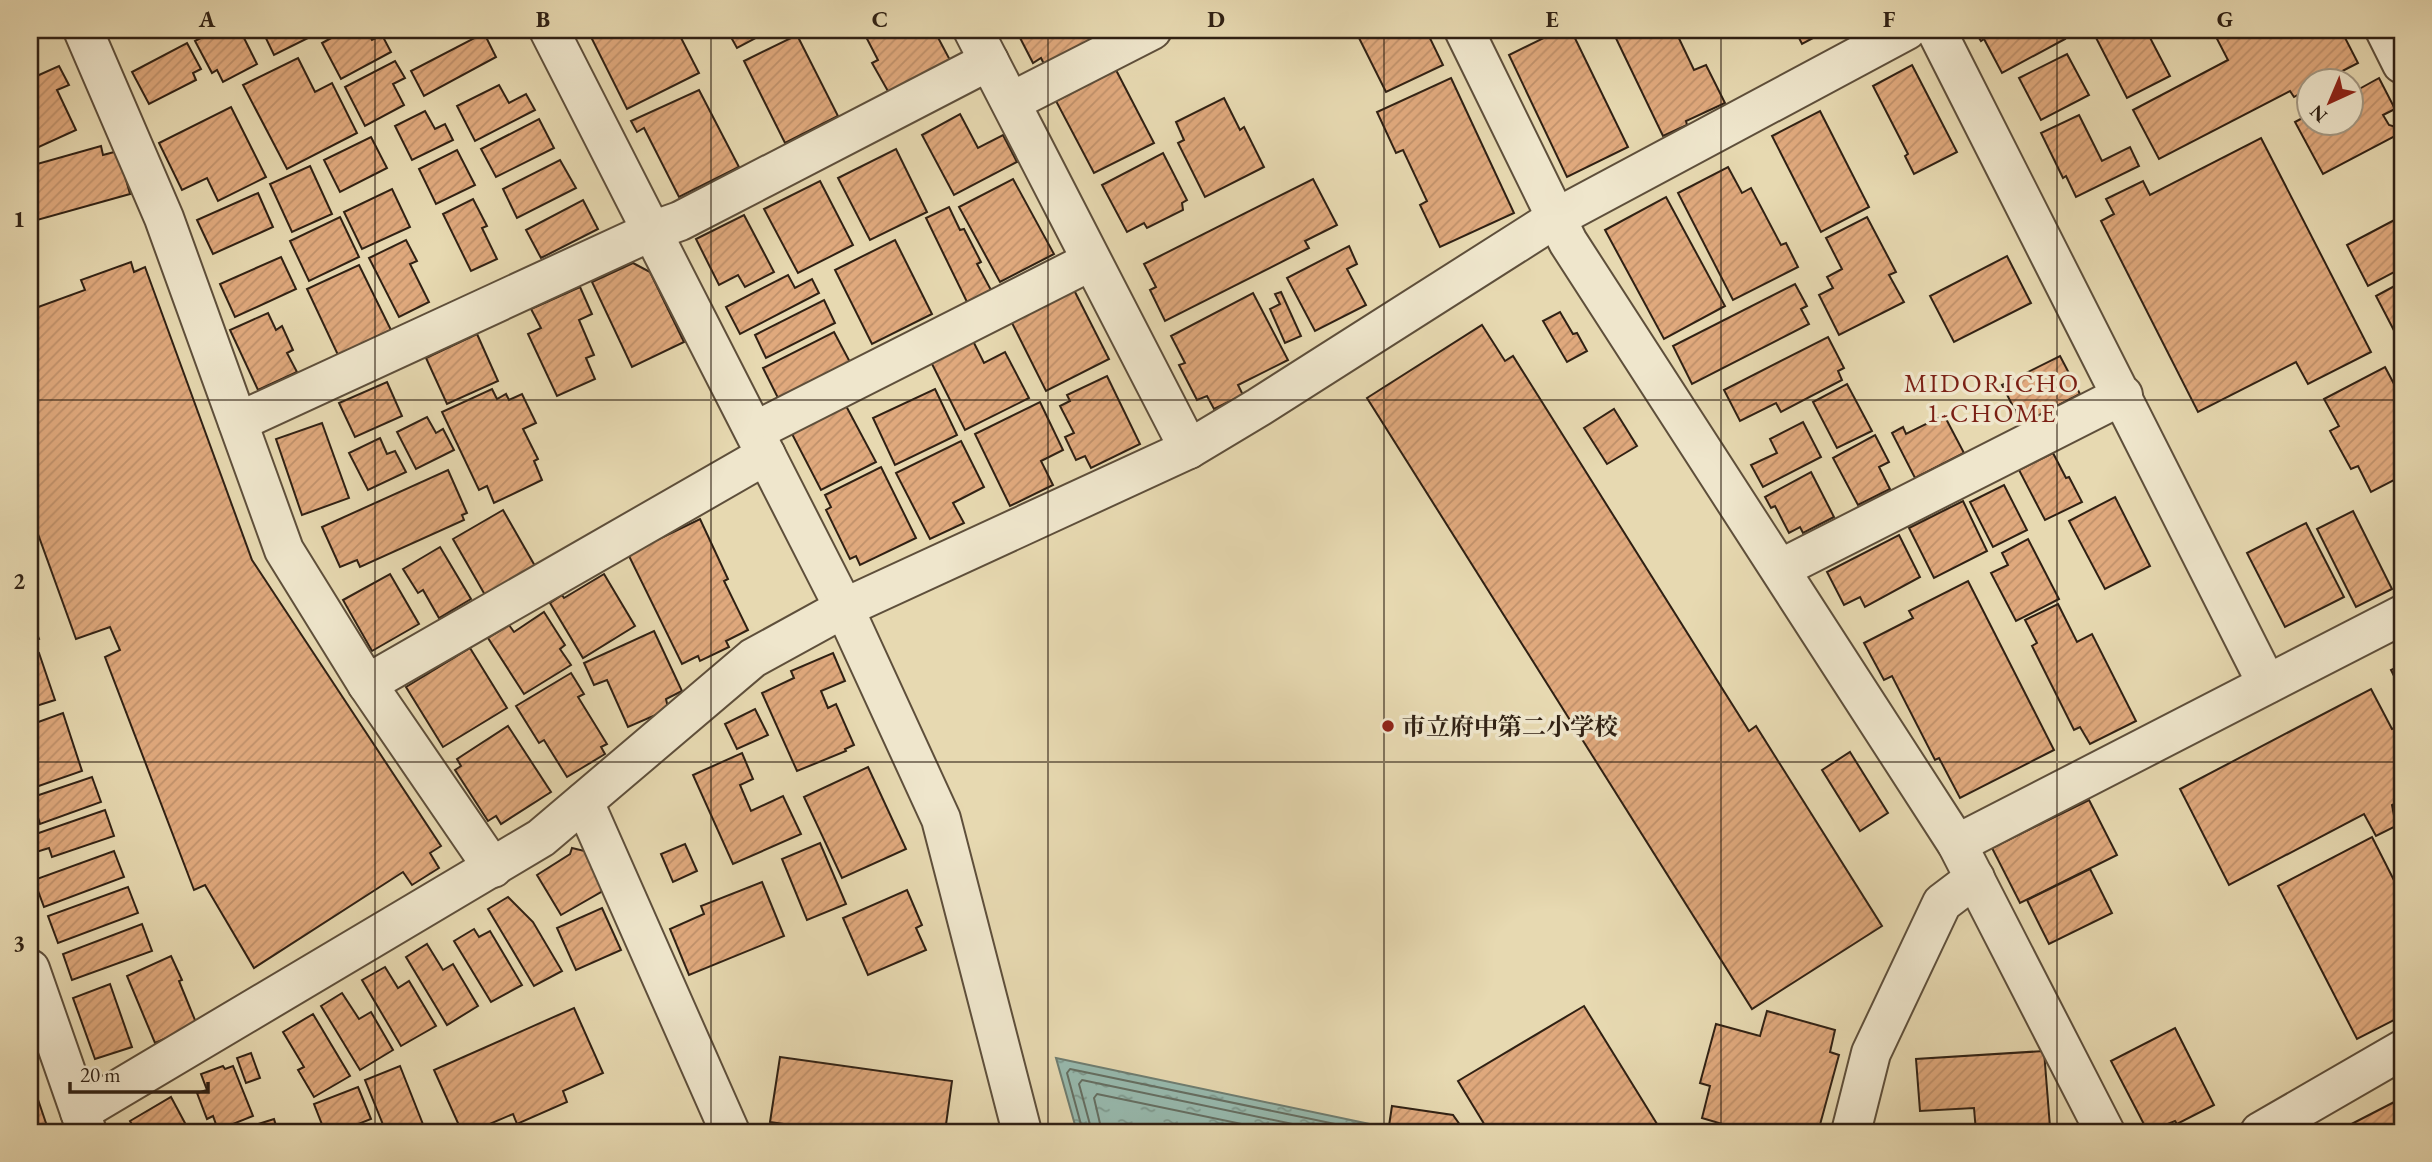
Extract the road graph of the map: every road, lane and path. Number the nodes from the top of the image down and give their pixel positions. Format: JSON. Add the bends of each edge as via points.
{"nodes":[{"id":1,"x":83,"y":30,"type":"edge"},
{"id":2,"x":549,"y":30,"type":"edge"},
{"id":3,"x":1152,"y":30,"type":"edge"},
{"id":4,"x":1464,"y":30,"type":"edge"},
{"id":5,"x":1907,"y":30,"type":"edge"},
{"id":6,"x":1936,"y":30,"type":"edge"},
{"id":7,"x":2385,"y":30,"type":"edge"},
{"id":8,"x":981,"y":46,"type":"edge"},
{"id":9,"x":2402,"y":64,"type":"edge"},
{"id":10,"x":1011,"y":102,"type":"junction"},
{"id":11,"x":1556,"y":218,"type":"junction"},
{"id":12,"x":652,"y":231,"type":"junction"},
{"id":13,"x":1091,"y":261,"type":"junction"},
{"id":14,"x":2123,"y":395,"type":"junction"},
{"id":15,"x":239,"y":422,"type":"junction"},
{"id":16,"x":761,"y":443,"type":"junction"},
{"id":17,"x":1189,"y":449,"type":"junction"},
{"id":18,"x":1780,"y":569,"type":"junction"},
{"id":19,"x":844,"y":608,"type":"junction"},
{"id":20,"x":2402,"y":615,"type":"edge"},
{"id":21,"x":367,"y":684,"type":"junction"},
{"id":22,"x":2267,"y":684,"type":"junction"},
{"id":23,"x":584,"y":802,"type":"junction"},
{"id":24,"x":1957,"y":844,"type":"junction"},
{"id":25,"x":493,"y":867,"type":"junction"},
{"id":26,"x":1975,"y":878,"type":"junction"},
{"id":27,"x":30,"y":969,"type":"edge"},
{"id":28,"x":2402,"y":1050,"type":"edge"},
{"id":29,"x":83,"y":1122,"type":"edge"},
{"id":30,"x":730,"y":1132,"type":"edge"},
{"id":31,"x":1021,"y":1132,"type":"edge"},
{"id":32,"x":1851,"y":1132,"type":"edge"},
{"id":33,"x":2105,"y":1132,"type":"edge"},
{"id":34,"x":2260,"y":1132,"type":"edge"}],
"edges":[{"from":1,"to":15,"type":"street","via":[[163,218]]},
{"from":2,"to":12,"type":"street"},
{"from":3,"to":10,"type":"street"},
{"from":4,"to":11,"type":"street"},
{"from":5,"to":11,"type":"street"},
{"from":6,"to":14,"type":"street"},
{"from":7,"to":9,"type":"street"},
{"from":8,"to":10,"type":"street"},
{"from":8,"to":12,"type":"street","via":[[680,221]]},
{"from":10,"to":13,"type":"street"},
{"from":11,"to":17,"type":"street"},
{"from":11,"to":18,"type":"street"},
{"from":12,"to":15,"type":"street"},
{"from":12,"to":16,"type":"street"},
{"from":13,"to":16,"type":"street"},
{"from":13,"to":17,"type":"street"},
{"from":14,"to":18,"type":"street"},
{"from":14,"to":22,"type":"street"},
{"from":15,"to":21,"type":"street","via":[[284,550]]},
{"from":16,"to":19,"type":"street"},
{"from":16,"to":21,"type":"street"},
{"from":17,"to":19,"type":"street"},
{"from":18,"to":24,"type":"street"},
{"from":19,"to":23,"type":"street","via":[[753,658]]},
{"from":19,"to":31,"type":"street","via":[[941,820]]},
{"from":20,"to":22,"type":"street"},
{"from":21,"to":25,"type":"street"},
{"from":22,"to":24,"type":"street"},
{"from":23,"to":25,"type":"street","via":[[541,838]]},
{"from":23,"to":30,"type":"street"},
{"from":24,"to":26,"type":"street"},
{"from":25,"to":29,"type":"street"},
{"from":26,"to":32,"type":"street","via":[[1941,903],[1871,1053]]},
{"from":26,"to":33,"type":"street"},
{"from":27,"to":29,"type":"street"},
{"from":28,"to":34,"type":"street"}]}
